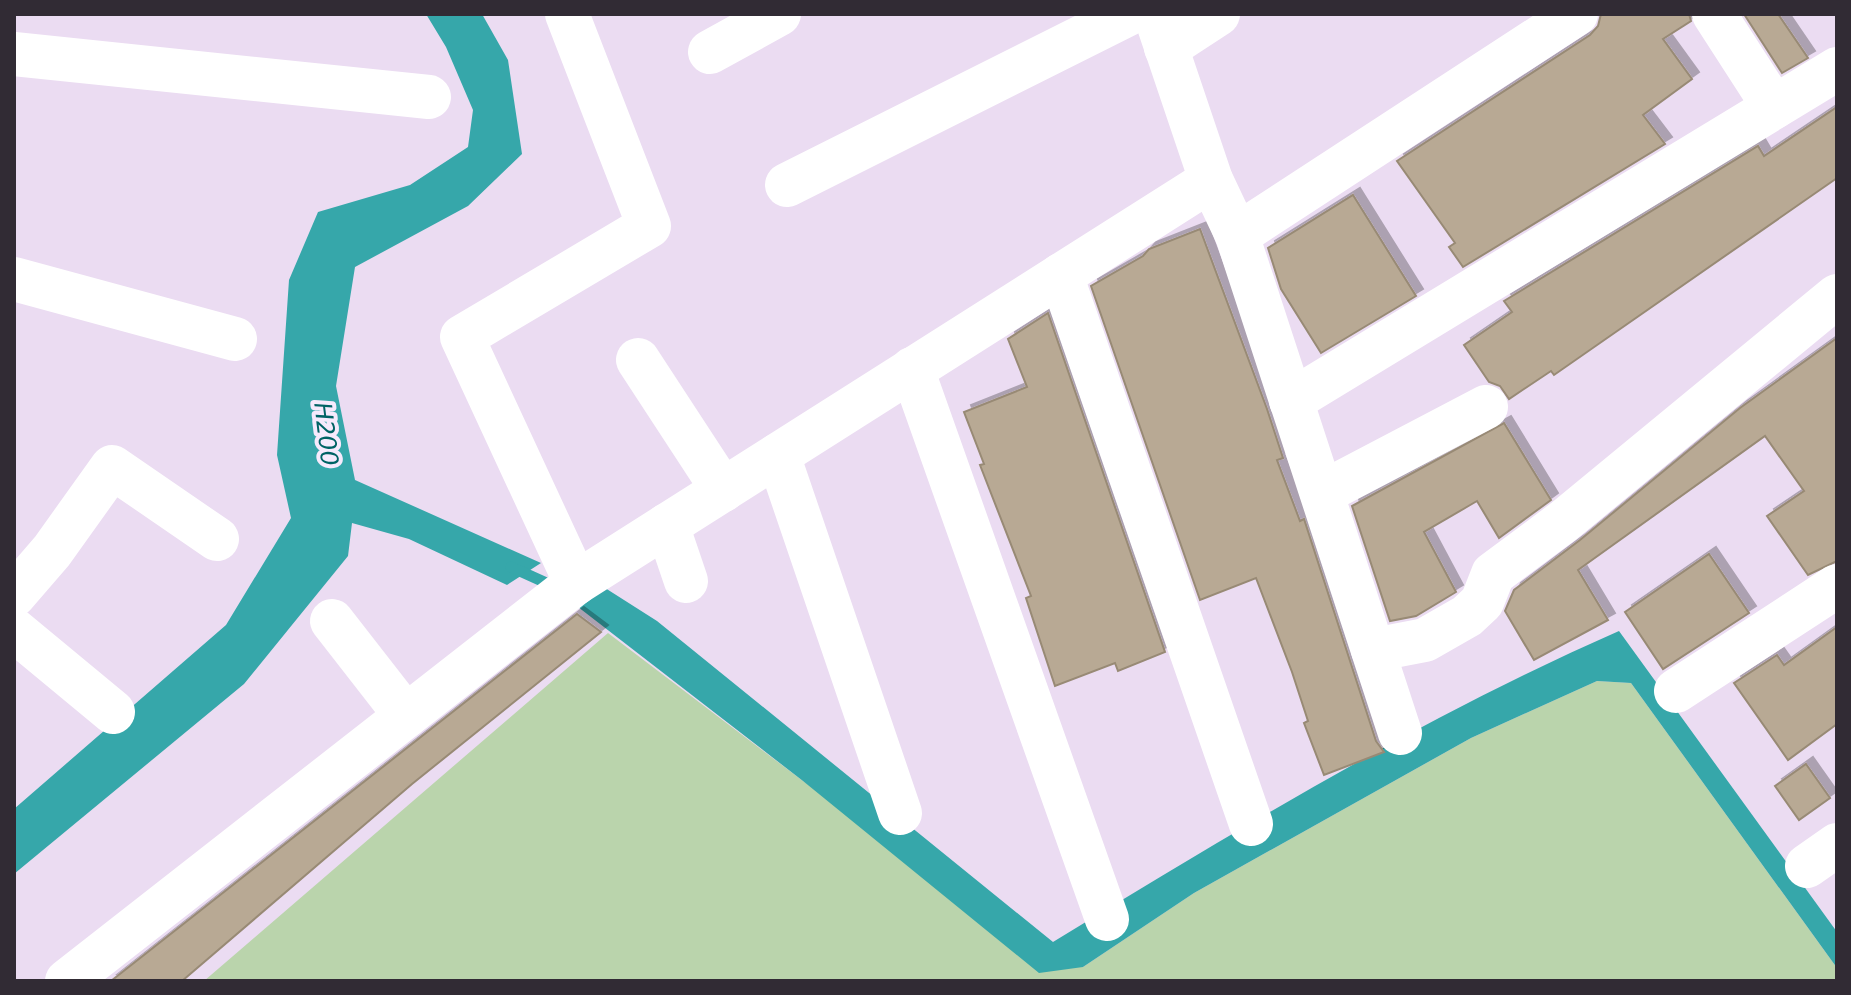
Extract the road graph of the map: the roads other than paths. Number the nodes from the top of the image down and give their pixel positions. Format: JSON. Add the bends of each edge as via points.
{"nodes":[{"id":1,"x":567,"y":14,"type":"edge"},
{"id":2,"x":779,"y":14,"type":"edge"},
{"id":3,"x":1128,"y":14,"type":"edge"},
{"id":4,"x":1218,"y":14,"type":"edge"},
{"id":5,"x":1576,"y":14,"type":"edge"},
{"id":6,"x":1714,"y":14,"type":"edge"},
{"id":7,"x":1161,"y":31,"type":"edge"},
{"id":8,"x":710,"y":52,"type":"dead end"},
{"id":9,"x":14,"y":54,"type":"edge"},
{"id":10,"x":1837,"y":69,"type":"edge"},
{"id":11,"x":429,"y":97,"type":"dead end"},
{"id":12,"x":1774,"y":107,"type":"junction"},
{"id":13,"x":1211,"y":180,"type":"junction"},
{"id":14,"x":787,"y":185,"type":"dead end"},
{"id":15,"x":1237,"y":235,"type":"junction"},
{"id":16,"x":1061,"y":275,"type":"junction"},
{"id":17,"x":14,"y":279,"type":"edge"},
{"id":18,"x":1837,"y":296,"type":"edge"},
{"id":19,"x":235,"y":339,"type":"dead end"},
{"id":20,"x":638,"y":360,"type":"dead end"},
{"id":21,"x":912,"y":369,"type":"junction"},
{"id":22,"x":1291,"y":401,"type":"junction"},
{"id":23,"x":1486,"y":407,"type":"dead end"},
{"id":24,"x":778,"y":455,"type":"junction"},
{"id":25,"x":723,"y":490,"type":"junction"},
{"id":26,"x":1322,"y":493,"type":"junction"},
{"id":27,"x":667,"y":525,"type":"junction"},
{"id":28,"x":217,"y":539,"type":"dead end"},
{"id":29,"x":686,"y":581,"type":"dead end"},
{"id":30,"x":576,"y":583,"type":"junction"},
{"id":31,"x":1837,"y":586,"type":"edge"},
{"id":32,"x":14,"y":595,"type":"edge"},
{"id":33,"x":332,"y":621,"type":"dead end"},
{"id":34,"x":14,"y":630,"type":"edge"},
{"id":35,"x":1373,"y":650,"type":"junction"},
{"id":36,"x":1676,"y":691,"type":"dead end"},
{"id":37,"x":113,"y":712,"type":"dead end"},
{"id":38,"x":406,"y":716,"type":"junction"},
{"id":39,"x":1400,"y":733,"type":"dead end"},
{"id":40,"x":900,"y":813,"type":"dead end"},
{"id":41,"x":1251,"y":824,"type":"dead end"},
{"id":42,"x":1107,"y":919,"type":"dead end"},
{"id":43,"x":67,"y":981,"type":"edge"}],
"edges":[{"from":1,"to":30,"type":"street","via":[[649,226],[462,337]]},
{"from":2,"to":8,"type":"street"},
{"from":3,"to":14,"type":"street"},
{"from":4,"to":7,"type":"street"},
{"from":5,"to":15,"type":"street"},
{"from":6,"to":12,"type":"street"},
{"from":7,"to":13,"type":"street"},
{"from":9,"to":11,"type":"street"},
{"from":10,"to":12,"type":"street"},
{"from":12,"to":22,"type":"street"},
{"from":13,"to":15,"type":"street"},
{"from":13,"to":16,"type":"street"},
{"from":15,"to":22,"type":"street"},
{"from":16,"to":21,"type":"street"},
{"from":16,"to":41,"type":"street"},
{"from":17,"to":19,"type":"street"},
{"from":18,"to":35,"type":"street","via":[[1493,574],[1482,602],[1467,616],[1425,640]]},
{"from":20,"to":25,"type":"street"},
{"from":21,"to":24,"type":"street"},
{"from":21,"to":42,"type":"street"},
{"from":22,"to":26,"type":"street"},
{"from":23,"to":26,"type":"street"},
{"from":24,"to":25,"type":"street"},
{"from":24,"to":40,"type":"street"},
{"from":25,"to":27,"type":"street"},
{"from":26,"to":35,"type":"street"},
{"from":27,"to":29,"type":"street"},
{"from":27,"to":30,"type":"street"},
{"from":28,"to":32,"type":"street","via":[[112,467]]},
{"from":30,"to":38,"type":"street"},
{"from":31,"to":36,"type":"street"},
{"from":33,"to":38,"type":"street"},
{"from":34,"to":37,"type":"street"},
{"from":35,"to":39,"type":"street"},
{"from":38,"to":43,"type":"street"}]}
